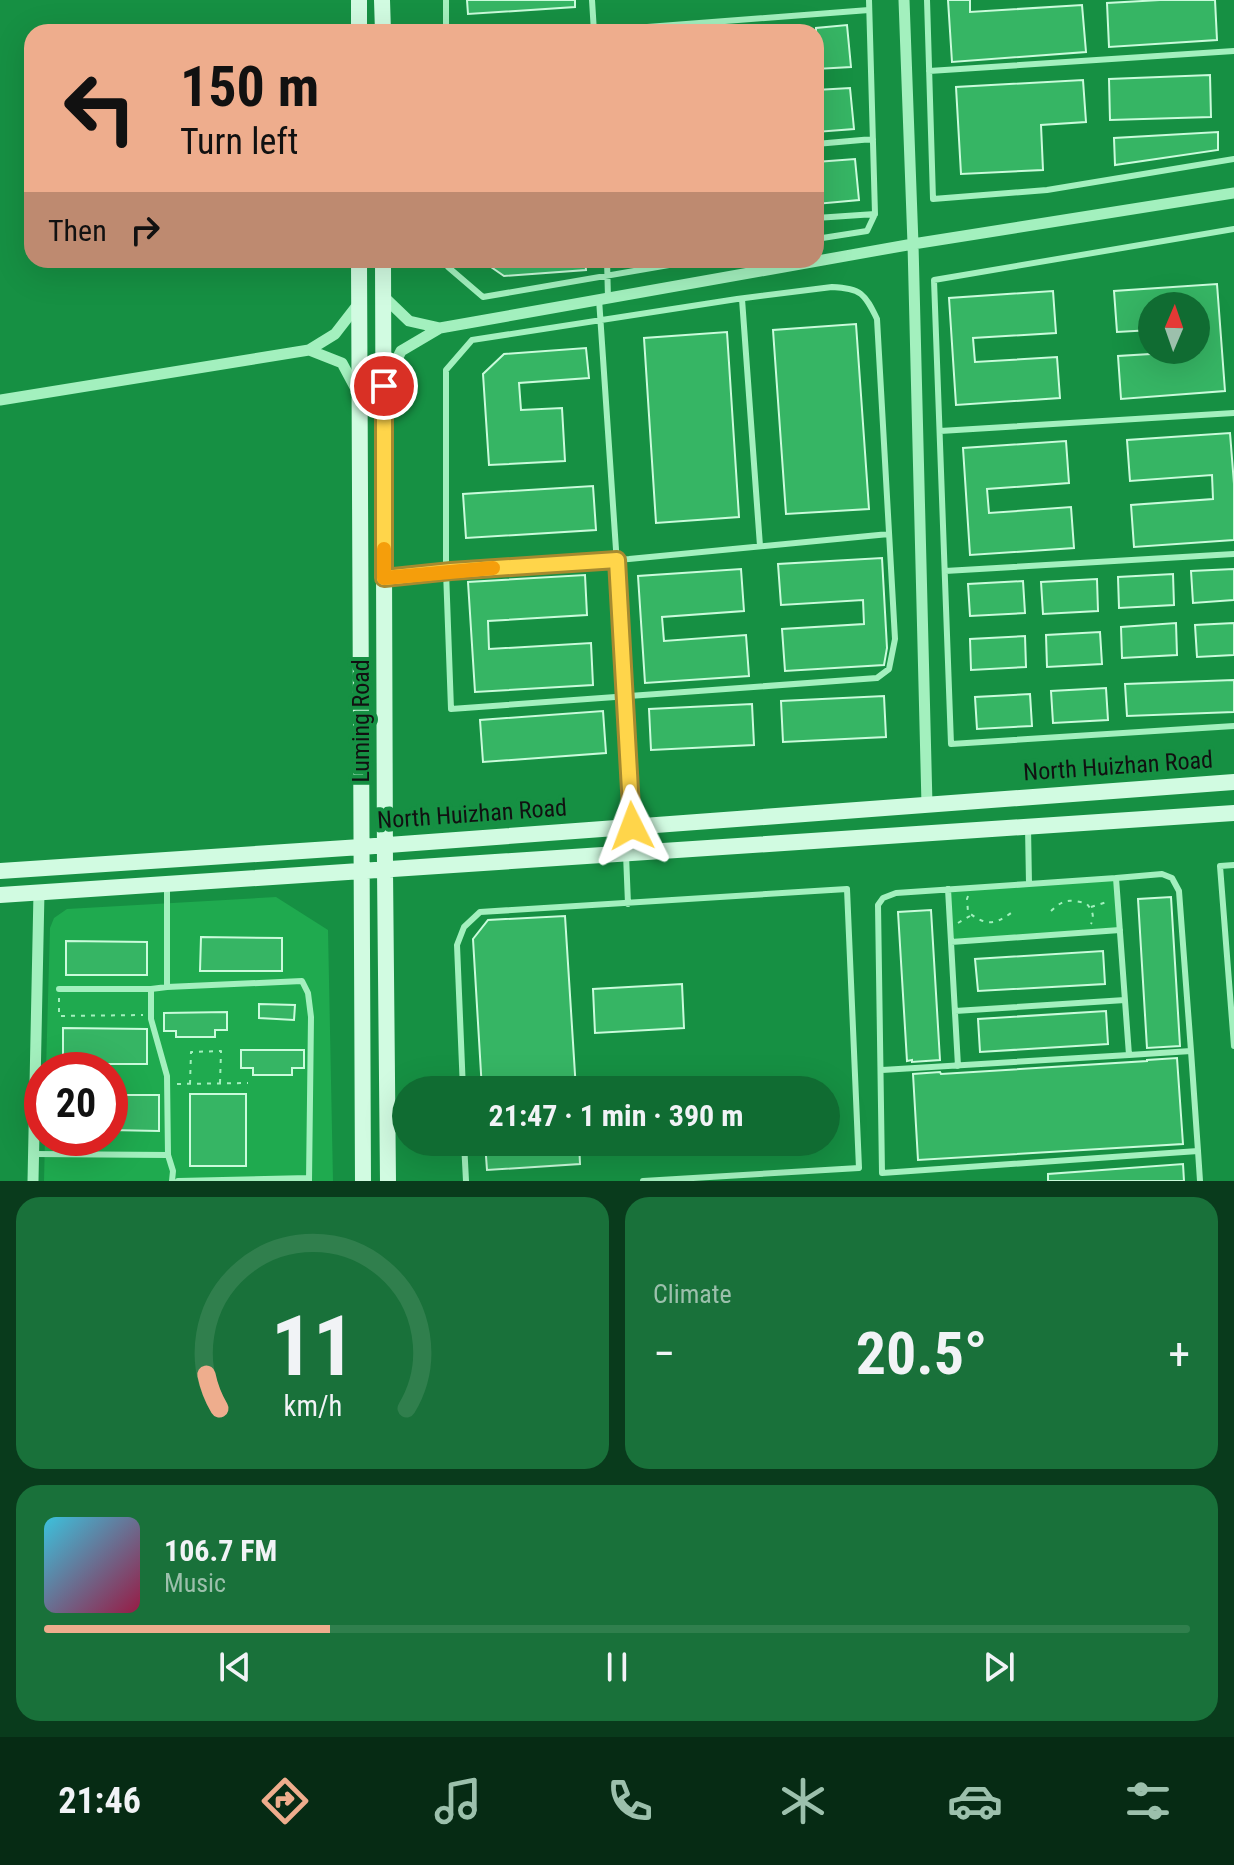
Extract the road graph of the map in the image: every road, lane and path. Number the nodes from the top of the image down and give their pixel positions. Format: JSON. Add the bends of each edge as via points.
{"nodes":[{"id":1,"x":359,"y":0,"type":"edge"},
{"id":2,"x":382,"y":0,"type":"edge"},
{"id":3,"x":446,"y":0,"type":"edge"},
{"id":4,"x":592,"y":0,"type":"edge"},
{"id":5,"x":869,"y":0,"type":"edge"},
{"id":6,"x":904,"y":0,"type":"edge"},
{"id":7,"x":927,"y":0,"type":"edge"},
{"id":8,"x":869,"y":10,"type":"junction"},
{"id":9,"x":359,"y":24,"type":"edge"},
{"id":10,"x":383,"y":24,"type":"edge"},
{"id":11,"x":446,"y":24,"type":"edge"},
{"id":12,"x":594,"y":24,"type":"edge"},
{"id":13,"x":694,"y":24,"type":"edge"},
{"id":14,"x":1234,"y":51,"type":"edge"},
{"id":15,"x":929,"y":71,"type":"junction"},
{"id":16,"x":873,"y":139,"type":"junction"},
{"id":17,"x":824,"y":143,"type":"edge"},
{"id":18,"x":1234,"y":159,"type":"edge"},
{"id":19,"x":1234,"y":193,"type":"edge"},
{"id":20,"x":875,"y":214,"type":"junction"},
{"id":21,"x":824,"y":217,"type":"edge"},
{"id":22,"x":1234,"y":229,"type":"edge"},
{"id":23,"x":824,"y":238,"type":"edge"},
{"id":24,"x":913,"y":244,"type":"junction"},
{"id":25,"x":824,"y":260,"type":"edge"},
{"id":26,"x":359,"y":268,"type":"edge"},
{"id":27,"x":383,"y":268,"type":"edge"},
{"id":28,"x":449,"y":268,"type":"edge"},
{"id":29,"x":608,"y":268,"type":"edge"},
{"id":30,"x":653,"y":268,"type":"edge"},
{"id":31,"x":776,"y":268,"type":"edge"},
{"id":32,"x":608,"y":276,"type":"junction"},
{"id":33,"x":383,"y":296,"type":"junction"},
{"id":34,"x":604,"y":298,"type":"junction"},
{"id":35,"x":742,"y":299,"type":"junction"},
{"id":36,"x":359,"y":303,"type":"junction"},
{"id":37,"x":600,"y":321,"type":"junction"},
{"id":38,"x":440,"y":328,"type":"junction"},
{"id":39,"x":309,"y":350,"type":"junction"},
{"id":40,"x":384,"y":386,"type":"junction"},
{"id":41,"x":359,"y":396,"type":"junction"},
{"id":42,"x":0,"y":400,"type":"edge"},
{"id":43,"x":1234,"y":413,"type":"edge"},
{"id":44,"x":940,"y":431,"type":"junction"},
{"id":45,"x":889,"y":534,"type":"junction"},
{"id":46,"x":760,"y":546,"type":"junction"},
{"id":47,"x":1234,"y":554,"type":"edge"},
{"id":48,"x":617,"y":560,"type":"junction"},
{"id":49,"x":446,"y":571,"type":"junction"},
{"id":50,"x":945,"y":571,"type":"junction"},
{"id":51,"x":384,"y":578,"type":"junction"},
{"id":52,"x":626,"y":697,"type":"junction"},
{"id":53,"x":1234,"y":726,"type":"edge"},
{"id":54,"x":1234,"y":782,"type":"edge"},
{"id":55,"x":927,"y":805,"type":"junction"},
{"id":56,"x":1234,"y":813,"type":"edge"},
{"id":57,"x":632,"y":826,"type":"junction"},
{"id":58,"x":1028,"y":827,"type":"junction"},
{"id":59,"x":385,"y":844,"type":"junction"},
{"id":60,"x":361,"y":847,"type":"junction"},
{"id":61,"x":626,"y":854,"type":"junction"},
{"id":62,"x":1234,"y":865,"type":"edge"},
{"id":63,"x":385,"y":870,"type":"junction"},
{"id":64,"x":0,"y":871,"type":"edge"},
{"id":65,"x":361,"y":871,"type":"junction"},
{"id":66,"x":1116,"y":878,"type":"junction"},
{"id":67,"x":167,"y":884,"type":"junction"},
{"id":68,"x":1029,"y":884,"type":"junction"},
{"id":69,"x":972,"y":888,"type":"junction"},
{"id":70,"x":948,"y":889,"type":"junction"},
{"id":71,"x":39,"y":892,"type":"junction"},
{"id":72,"x":1118,"y":893,"type":"junction"},
{"id":73,"x":0,"y":895,"type":"edge"},
{"id":74,"x":628,"y":904,"type":"junction"},
{"id":75,"x":1089,"y":907,"type":"junction"},
{"id":76,"x":1051,"y":911,"type":"dead end"},
{"id":77,"x":1011,"y":913,"type":"dead end"},
{"id":78,"x":972,"y":915,"type":"junction"},
{"id":79,"x":950,"y":928,"type":"junction"},
{"id":80,"x":1120,"y":930,"type":"junction"},
{"id":81,"x":1081,"y":933,"type":"junction"},
{"id":82,"x":951,"y":942,"type":"junction"},
{"id":83,"x":167,"y":987,"type":"junction"},
{"id":84,"x":59,"y":989,"type":"joint"},
{"id":85,"x":151,"y":989,"type":"junction"},
{"id":86,"x":1125,"y":1000,"type":"junction"},
{"id":87,"x":955,"y":1011,"type":"junction"},
{"id":88,"x":151,"y":1015,"type":"junction"},
{"id":89,"x":1234,"y":1046,"type":"edge"},
{"id":90,"x":1191,"y":1051,"type":"junction"},
{"id":91,"x":36,"y":1052,"type":"edge"},
{"id":92,"x":1129,"y":1055,"type":"junction"},
{"id":93,"x":958,"y":1066,"type":"junction"},
{"id":94,"x":882,"y":1070,"type":"junction"},
{"id":95,"x":462,"y":1076,"type":"edge"},
{"id":96,"x":220,"y":1083,"type":"junction"},
{"id":97,"x":248,"y":1083,"type":"dead end"},
{"id":98,"x":167,"y":1084,"type":"junction"},
{"id":99,"x":190,"y":1084,"type":"junction"},
{"id":100,"x":1198,"y":1151,"type":"junction"},
{"id":101,"x":128,"y":1155,"type":"edge"},
{"id":102,"x":168,"y":1155,"type":"junction"},
{"id":103,"x":34,"y":1156,"type":"edge"},
{"id":104,"x":465,"y":1156,"type":"edge"},
{"id":105,"x":882,"y":1177,"type":"edge"},
{"id":106,"x":309,"y":1180,"type":"edge"},
{"id":107,"x":33,"y":1181,"type":"edge"},
{"id":108,"x":175,"y":1181,"type":"edge"},
{"id":109,"x":363,"y":1181,"type":"edge"},
{"id":110,"x":388,"y":1181,"type":"edge"},
{"id":111,"x":466,"y":1181,"type":"edge"},
{"id":112,"x":643,"y":1181,"type":"edge"},
{"id":113,"x":1200,"y":1181,"type":"edge"}],
"edges":[{"from":1,"to":9,"type":"main road"},
{"from":2,"to":10,"type":"main road"},
{"from":3,"to":11,"type":"lane"},
{"from":4,"to":12,"type":"lane"},
{"from":5,"to":8,"type":"lane"},
{"from":6,"to":24,"type":"street"},
{"from":7,"to":15,"type":"lane"},
{"from":8,"to":13,"type":"lane"},
{"from":8,"to":16,"type":"lane"},
{"from":14,"to":15,"type":"lane"},
{"from":15,"to":18,"type":"lane","via":[[933,199],[1047,190]]},
{"from":16,"to":17,"type":"lane"},
{"from":16,"to":20,"type":"lane"},
{"from":19,"to":24,"type":"street"},
{"from":20,"to":21,"type":"lane"},
{"from":20,"to":23,"type":"lane","via":[[867,231]]},
{"from":22,"to":44,"type":"lane","via":[[934,280]]},
{"from":24,"to":25,"type":"street"},
{"from":24,"to":55,"type":"street"},
{"from":26,"to":36,"type":"main road","name":"Luming Road"},
{"from":27,"to":33,"type":"main road","name":"Luming Road"},
{"from":28,"to":32,"type":"lane","via":[[483,297]]},
{"from":29,"to":32,"type":"lane"},
{"from":30,"to":32,"type":"lane"},
{"from":31,"to":34,"type":"street"},
{"from":32,"to":34,"type":"lane"},
{"from":33,"to":38,"type":"street","via":[[409,321]]},
{"from":33,"to":40,"type":"main road","name":"Luming Road"},
{"from":34,"to":37,"type":"lane"},
{"from":34,"to":38,"type":"street"},
{"from":35,"to":37,"type":"lane"},
{"from":35,"to":45,"type":"lane","via":[[832,287],[851,288],[867,297],[877,319]]},
{"from":35,"to":46,"type":"lane"},
{"from":36,"to":39,"type":"street","via":[[335,334]]},
{"from":36,"to":41,"type":"main road","name":"Luming Road"},
{"from":37,"to":48,"type":"lane"},
{"from":37,"to":49,"type":"lane","via":[[472,340],[446,370]]},
{"from":38,"to":40,"type":"street","via":[[401,351]]},
{"from":39,"to":41,"type":"street","via":[[342,363]]},
{"from":39,"to":42,"type":"street"},
{"from":40,"to":51,"type":"main road","name":"Luming Road"},
{"from":41,"to":60,"type":"main road","name":"Luming Road"},
{"from":43,"to":44,"type":"lane"},
{"from":44,"to":50,"type":"lane"},
{"from":45,"to":46,"type":"lane"},
{"from":45,"to":52,"type":"lane","via":[[895,639],[889,669],[877,678]]},
{"from":46,"to":48,"type":"lane"},
{"from":47,"to":50,"type":"lane"},
{"from":48,"to":49,"type":"lane"},
{"from":48,"to":52,"type":"lane"},
{"from":49,"to":51,"type":"lane"},
{"from":49,"to":52,"type":"lane","via":[[451,709]]},
{"from":50,"to":53,"type":"lane","via":[[951,744]]},
{"from":51,"to":59,"type":"main road","name":"Luming Road"},
{"from":52,"to":57,"type":"lane"},
{"from":54,"to":55,"type":"main road","name":"North Huizhan Road"},
{"from":55,"to":57,"type":"main road","name":"North Huizhan Road"},
{"from":56,"to":58,"type":"main road","name":"North Huizhan Road"},
{"from":57,"to":59,"type":"main road","name":"North Huizhan Road"},
{"from":58,"to":61,"type":"main road","name":"North Huizhan Road"},
{"from":58,"to":68,"type":"lane"},
{"from":59,"to":60,"type":"main road","name":"North Huizhan Road"},
{"from":59,"to":63,"type":"main road","name":"Luming Road"},
{"from":60,"to":64,"type":"main road","name":"North Huizhan Road"},
{"from":60,"to":65,"type":"main road","name":"Luming Road"},
{"from":61,"to":63,"type":"main road","name":"North Huizhan Road"},
{"from":61,"to":74,"type":"lane"},
{"from":62,"to":89,"type":"lane","via":[[1220,866]]},
{"from":63,"to":65,"type":"main road","name":"North Huizhan Road"},
{"from":63,"to":110,"type":"main road","name":"Luming Road"},
{"from":65,"to":67,"type":"main road","name":"North Huizhan Road"},
{"from":65,"to":109,"type":"main road","name":"Luming Road"},
{"from":66,"to":68,"type":"lane"},
{"from":66,"to":72,"type":"lane"},
{"from":66,"to":90,"type":"lane","via":[[1162,874],[1172,878],[1179,891]]},
{"from":67,"to":71,"type":"main road","name":"North Huizhan Road"},
{"from":67,"to":83,"type":"lane"},
{"from":68,"to":69,"type":"lane"},
{"from":69,"to":70,"type":"lane"},
{"from":69,"to":78,"type":"path","via":[[967,899]]},
{"from":70,"to":79,"type":"lane"},
{"from":70,"to":94,"type":"lane","via":[[896,893],[878,905]]},
{"from":71,"to":73,"type":"main road","name":"North Huizhan Road"},
{"from":71,"to":91,"type":"street"},
{"from":72,"to":75,"type":"path"},
{"from":72,"to":80,"type":"lane"},
{"from":74,"to":95,"type":"lane","via":[[480,912],[464,927],[457,945]]},
{"from":74,"to":112,"type":"lane","via":[[847,889],[859,1168]]},
{"from":75,"to":76,"type":"path","via":[[1071,900]]},
{"from":75,"to":81,"type":"path","via":[[1093,918]]},
{"from":77,"to":78,"type":"path","via":[[992,923]]},
{"from":78,"to":79,"type":"path"},
{"from":79,"to":82,"type":"lane"},
{"from":80,"to":81,"type":"lane"},
{"from":80,"to":86,"type":"lane"},
{"from":81,"to":82,"type":"lane"},
{"from":82,"to":87,"type":"lane"},
{"from":83,"to":85,"type":"lane"},
{"from":83,"to":106,"type":"lane","via":[[302,981],[311,1017]]},
{"from":84,"to":85,"type":"lane"},
{"from":84,"to":88,"type":"path","via":[[59,1016]]},
{"from":85,"to":88,"type":"lane"},
{"from":86,"to":87,"type":"lane"},
{"from":86,"to":92,"type":"lane"},
{"from":87,"to":93,"type":"lane"},
{"from":88,"to":98,"type":"lane"},
{"from":90,"to":92,"type":"lane"},
{"from":90,"to":100,"type":"lane"},
{"from":92,"to":93,"type":"lane"},
{"from":93,"to":94,"type":"lane"},
{"from":94,"to":105,"type":"lane"},
{"from":96,"to":97,"type":"path"},
{"from":96,"to":99,"type":"path"},
{"from":96,"to":99,"type":"path","via":[[221,1051],[191,1052]]},
{"from":98,"to":99,"type":"path"},
{"from":98,"to":102,"type":"lane"},
{"from":100,"to":105,"type":"lane"},
{"from":100,"to":113,"type":"lane"},
{"from":101,"to":102,"type":"lane"},
{"from":102,"to":108,"type":"lane"},
{"from":103,"to":107,"type":"street"},
{"from":104,"to":111,"type":"lane"},
{"from":106,"to":108,"type":"lane"}]}
